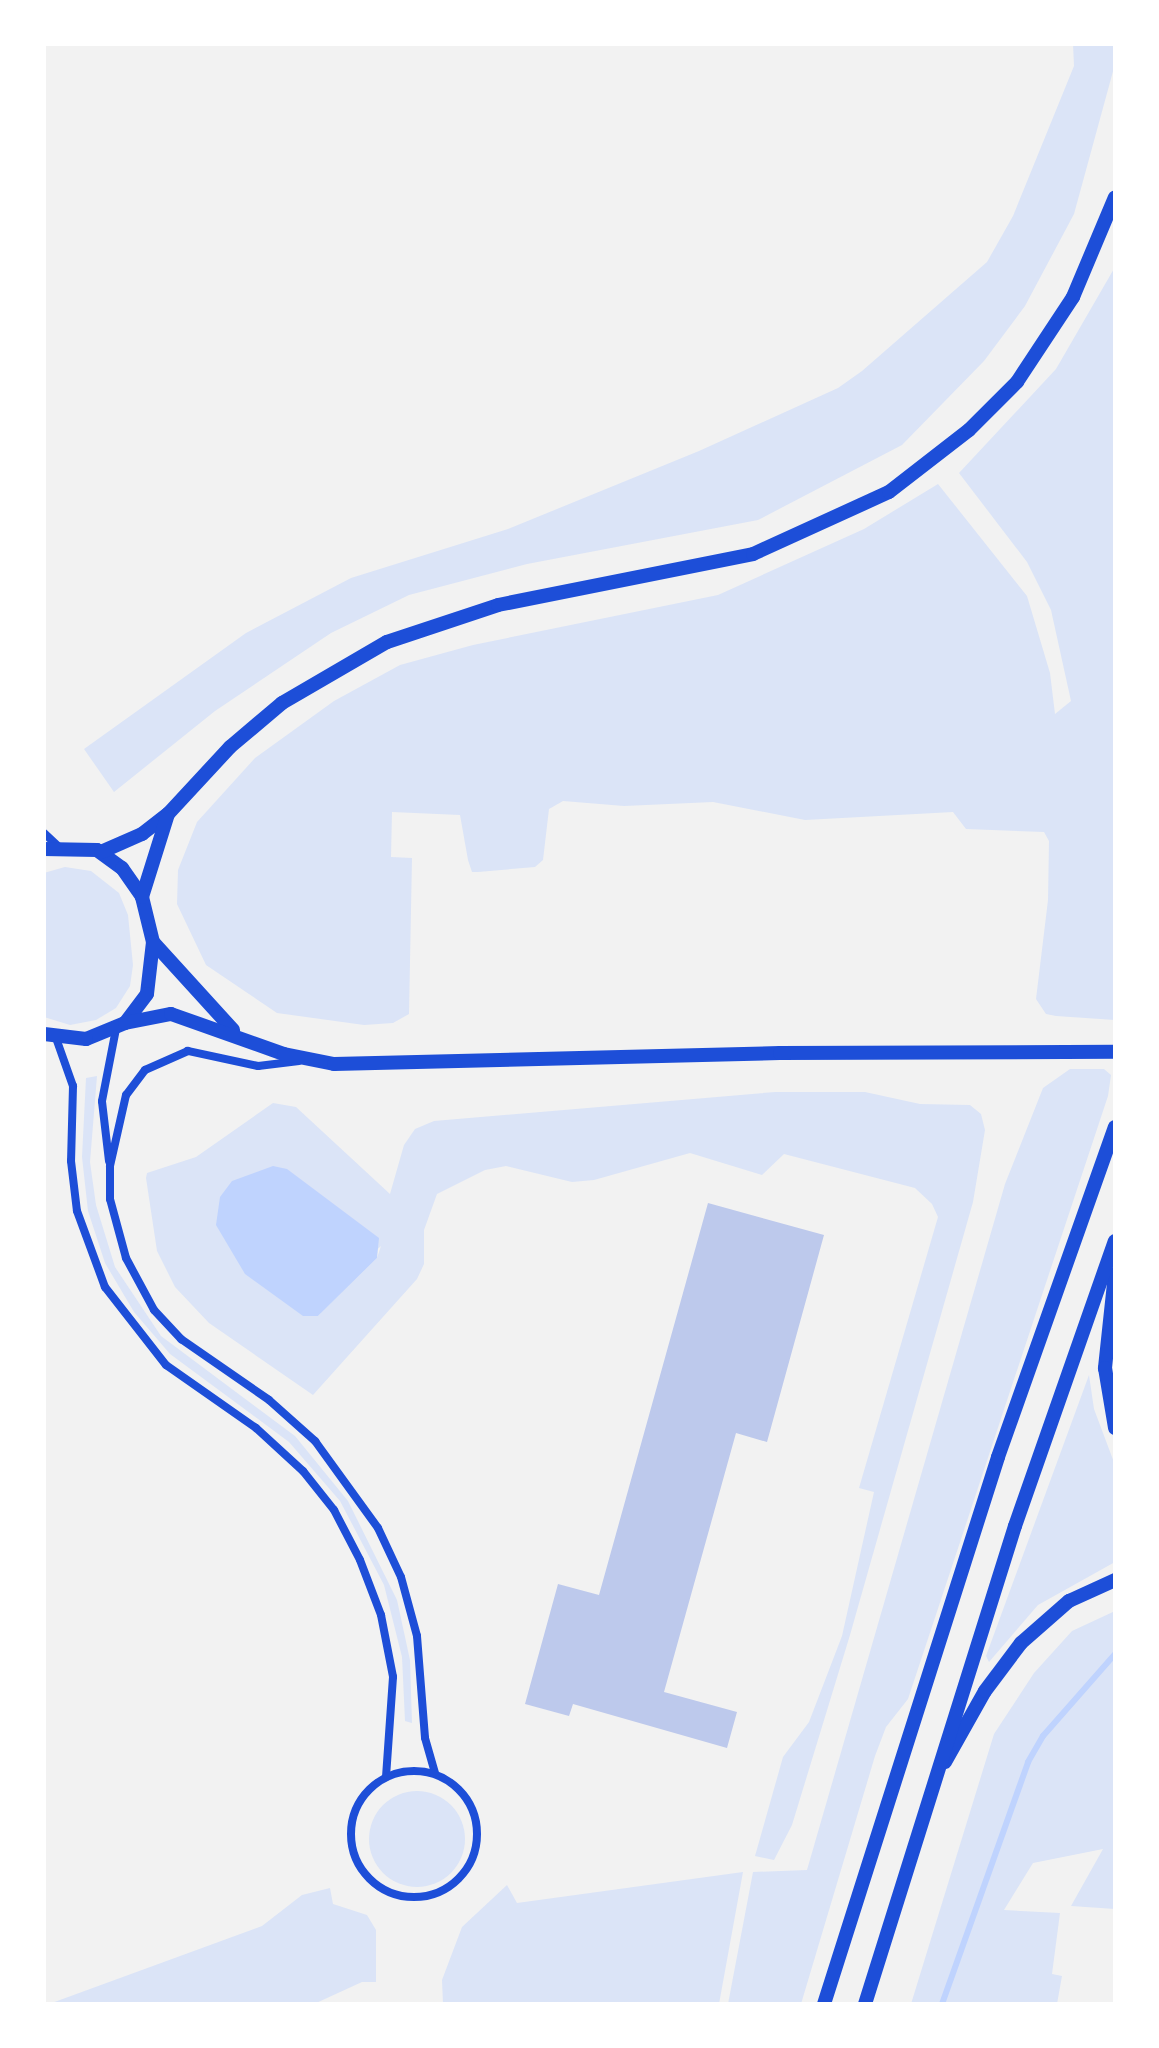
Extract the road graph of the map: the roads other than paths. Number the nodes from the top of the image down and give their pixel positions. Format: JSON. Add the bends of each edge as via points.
{"nodes":[{"id":1,"x":1115,"y":197,"type":"edge"},
{"id":2,"x":168,"y":814,"type":"junction"},
{"id":3,"x":44,"y":833,"type":"edge"},
{"id":4,"x":51,"y":847,"type":"edge"},
{"id":5,"x":101,"y":852,"type":"junction"},
{"id":6,"x":142,"y":897,"type":"junction"},
{"id":7,"x":153,"y":942,"type":"junction"},
{"id":8,"x":121,"y":1026,"type":"junction"},
{"id":9,"x":50,"y":1036,"type":"edge"},
{"id":10,"x":243,"y":1039,"type":"junction"},
{"id":11,"x":1115,"y":1052,"type":"edge"},
{"id":12,"x":309,"y":1060,"type":"junction"},
{"id":13,"x":1113,"y":1132,"type":"edge"},
{"id":14,"x":110,"y":1166,"type":"junction"},
{"id":15,"x":1115,"y":1241,"type":"edge"},
{"id":16,"x":1115,"y":1274,"type":"edge"},
{"id":17,"x":1115,"y":1428,"type":"edge"},
{"id":18,"x":1115,"y":1580,"type":"edge"},
{"id":19,"x":435,"y":1774,"type":"junction"},
{"id":20,"x":386,"y":1777,"type":"junction"},
{"id":21,"x":931,"y":1787,"type":"junction"},
{"id":22,"x":824,"y":2004,"type":"edge"},
{"id":23,"x":865,"y":2004,"type":"edge"}],
"edges":[{"from":1,"to":2,"type":"main road","via":[[1073,297],[1017,382],[969,430],[889,492],[753,554],[498,605],[387,642],[282,703],[230,747]]},
{"from":2,"to":5,"type":"main road","via":[[142,834]]},
{"from":2,"to":6,"type":"main road"},
{"from":3,"to":4,"type":"street"},
{"from":4,"to":5,"type":"main road"},
{"from":5,"to":6,"type":"main road","via":[[133,880]]},
{"from":6,"to":7,"type":"main road"},
{"from":7,"to":8,"type":"main road","via":[[147,994]]},
{"from":7,"to":10,"type":"main road","via":[[182,980]]},
{"from":8,"to":9,"type":"main road","via":[[86,1039]]},
{"from":8,"to":10,"type":"main road","via":[[171,1014]]},
{"from":8,"to":14,"type":"street","via":[[102,1101]]},
{"from":9,"to":20,"type":"street","via":[[73,1086],[71,1161],[77,1211],[105,1287],[166,1365],[256,1428],[303,1471],[334,1510],[360,1560],[381,1615],[393,1677]]},
{"from":10,"to":12,"type":"main road"},
{"from":11,"to":12,"type":"main road","via":[[780,1053],[362,1065]]},
{"from":12,"to":14,"type":"street","via":[[258,1066],[188,1051],[161,1059],[126,1095]]},
{"from":13,"to":22,"type":"main road","via":[[988,1487]]},
{"from":14,"to":19,"type":"street","via":[[118,1234],[154,1310],[181,1339],[269,1400],[315,1441],[352,1485],[384,1539],[417,1636],[425,1738]]},
{"from":15,"to":21,"type":"main road"},
{"from":16,"to":17,"type":"main road","via":[[1105,1351]]},
{"from":18,"to":21,"type":"main road","via":[[1069,1601],[1021,1643],[985,1691]]},
{"from":19,"to":20,"type":"street"},
{"from":19,"to":20,"type":"street","via":[[463,1793],[474,1815],[477,1840],[458,1880],[417,1898],[376,1886],[352,1851],[350,1831],[358,1803]]},
{"from":21,"to":23,"type":"main road"}]}
